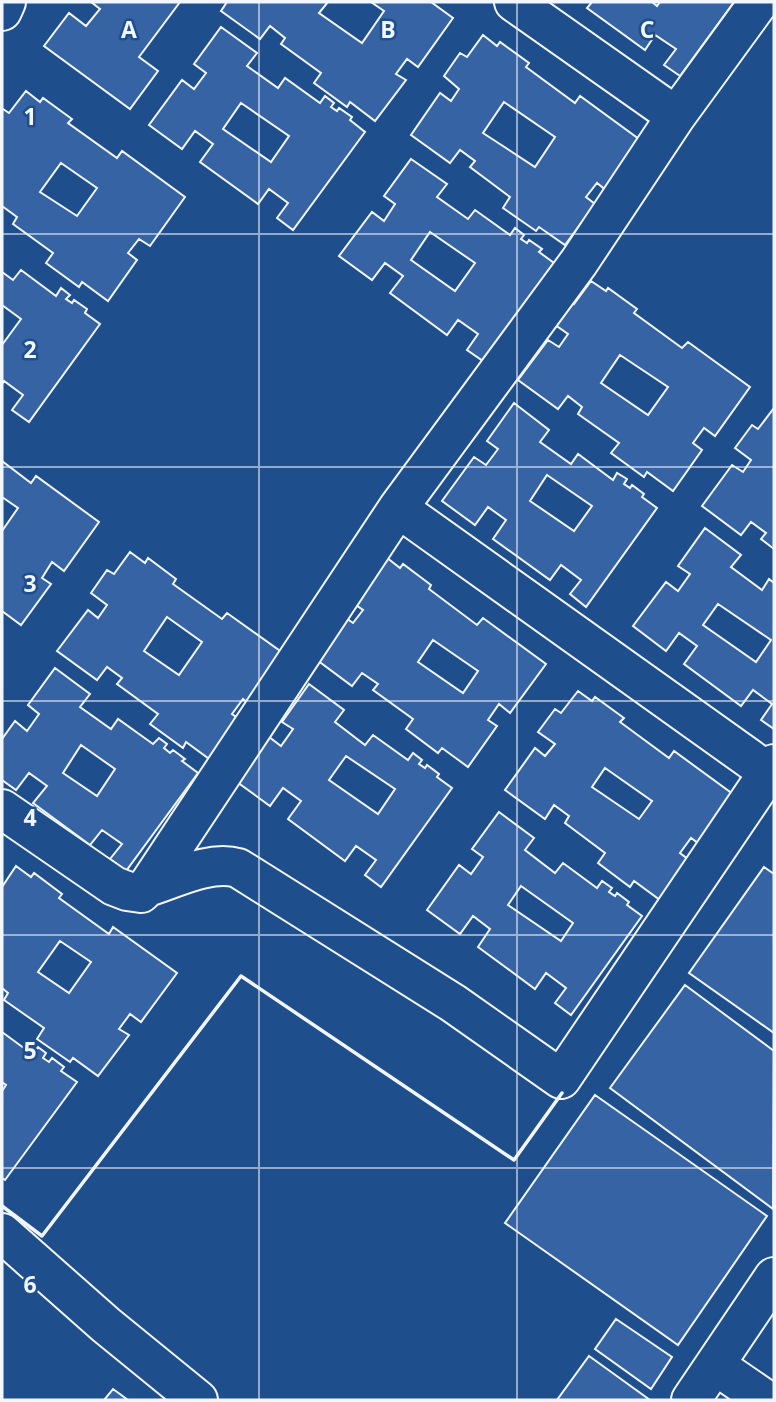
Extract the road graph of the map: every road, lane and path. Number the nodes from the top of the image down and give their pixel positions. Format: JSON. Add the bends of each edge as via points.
{"nodes":[{"id":1,"x":6,"y":2,"type":"edge"},
{"id":2,"x":514,"y":2,"type":"edge"},
{"id":3,"x":759,"y":2,"type":"edge"},
{"id":4,"x":2,"y":10,"type":"edge"},
{"id":5,"x":677,"y":116,"type":"junction"},
{"id":6,"x":398,"y":508,"type":"junction"},
{"id":7,"x":771,"y":768,"type":"edge"},
{"id":8,"x":2,"y":809,"type":"edge"},
{"id":9,"x":147,"y":887,"type":"junction"},
{"id":10,"x":2,"y":1233,"type":"edge"},
{"id":11,"x":774,"y":1277,"type":"edge"},
{"id":12,"x":715,"y":1366,"type":"junction"},
{"id":13,"x":198,"y":1400,"type":"edge"},
{"id":14,"x":691,"y":1400,"type":"edge"},
{"id":15,"x":766,"y":1400,"type":"edge"}],
"edges":[{"from":1,"to":4,"type":"street"},
{"from":2,"to":5,"type":"street"},
{"from":3,"to":5,"type":"street"},
{"from":5,"to":6,"type":"street","via":[[579,262]]},
{"from":6,"to":7,"type":"street"},
{"from":6,"to":9,"type":"street"},
{"from":7,"to":9,"type":"street","via":[[561,1079],[453,1003],[238,868],[213,866]]},
{"from":8,"to":9,"type":"street","via":[[114,886],[141,893]]},
{"from":10,"to":13,"type":"street"},
{"from":11,"to":12,"type":"street"},
{"from":12,"to":14,"type":"street"},
{"from":12,"to":15,"type":"street"}]}
